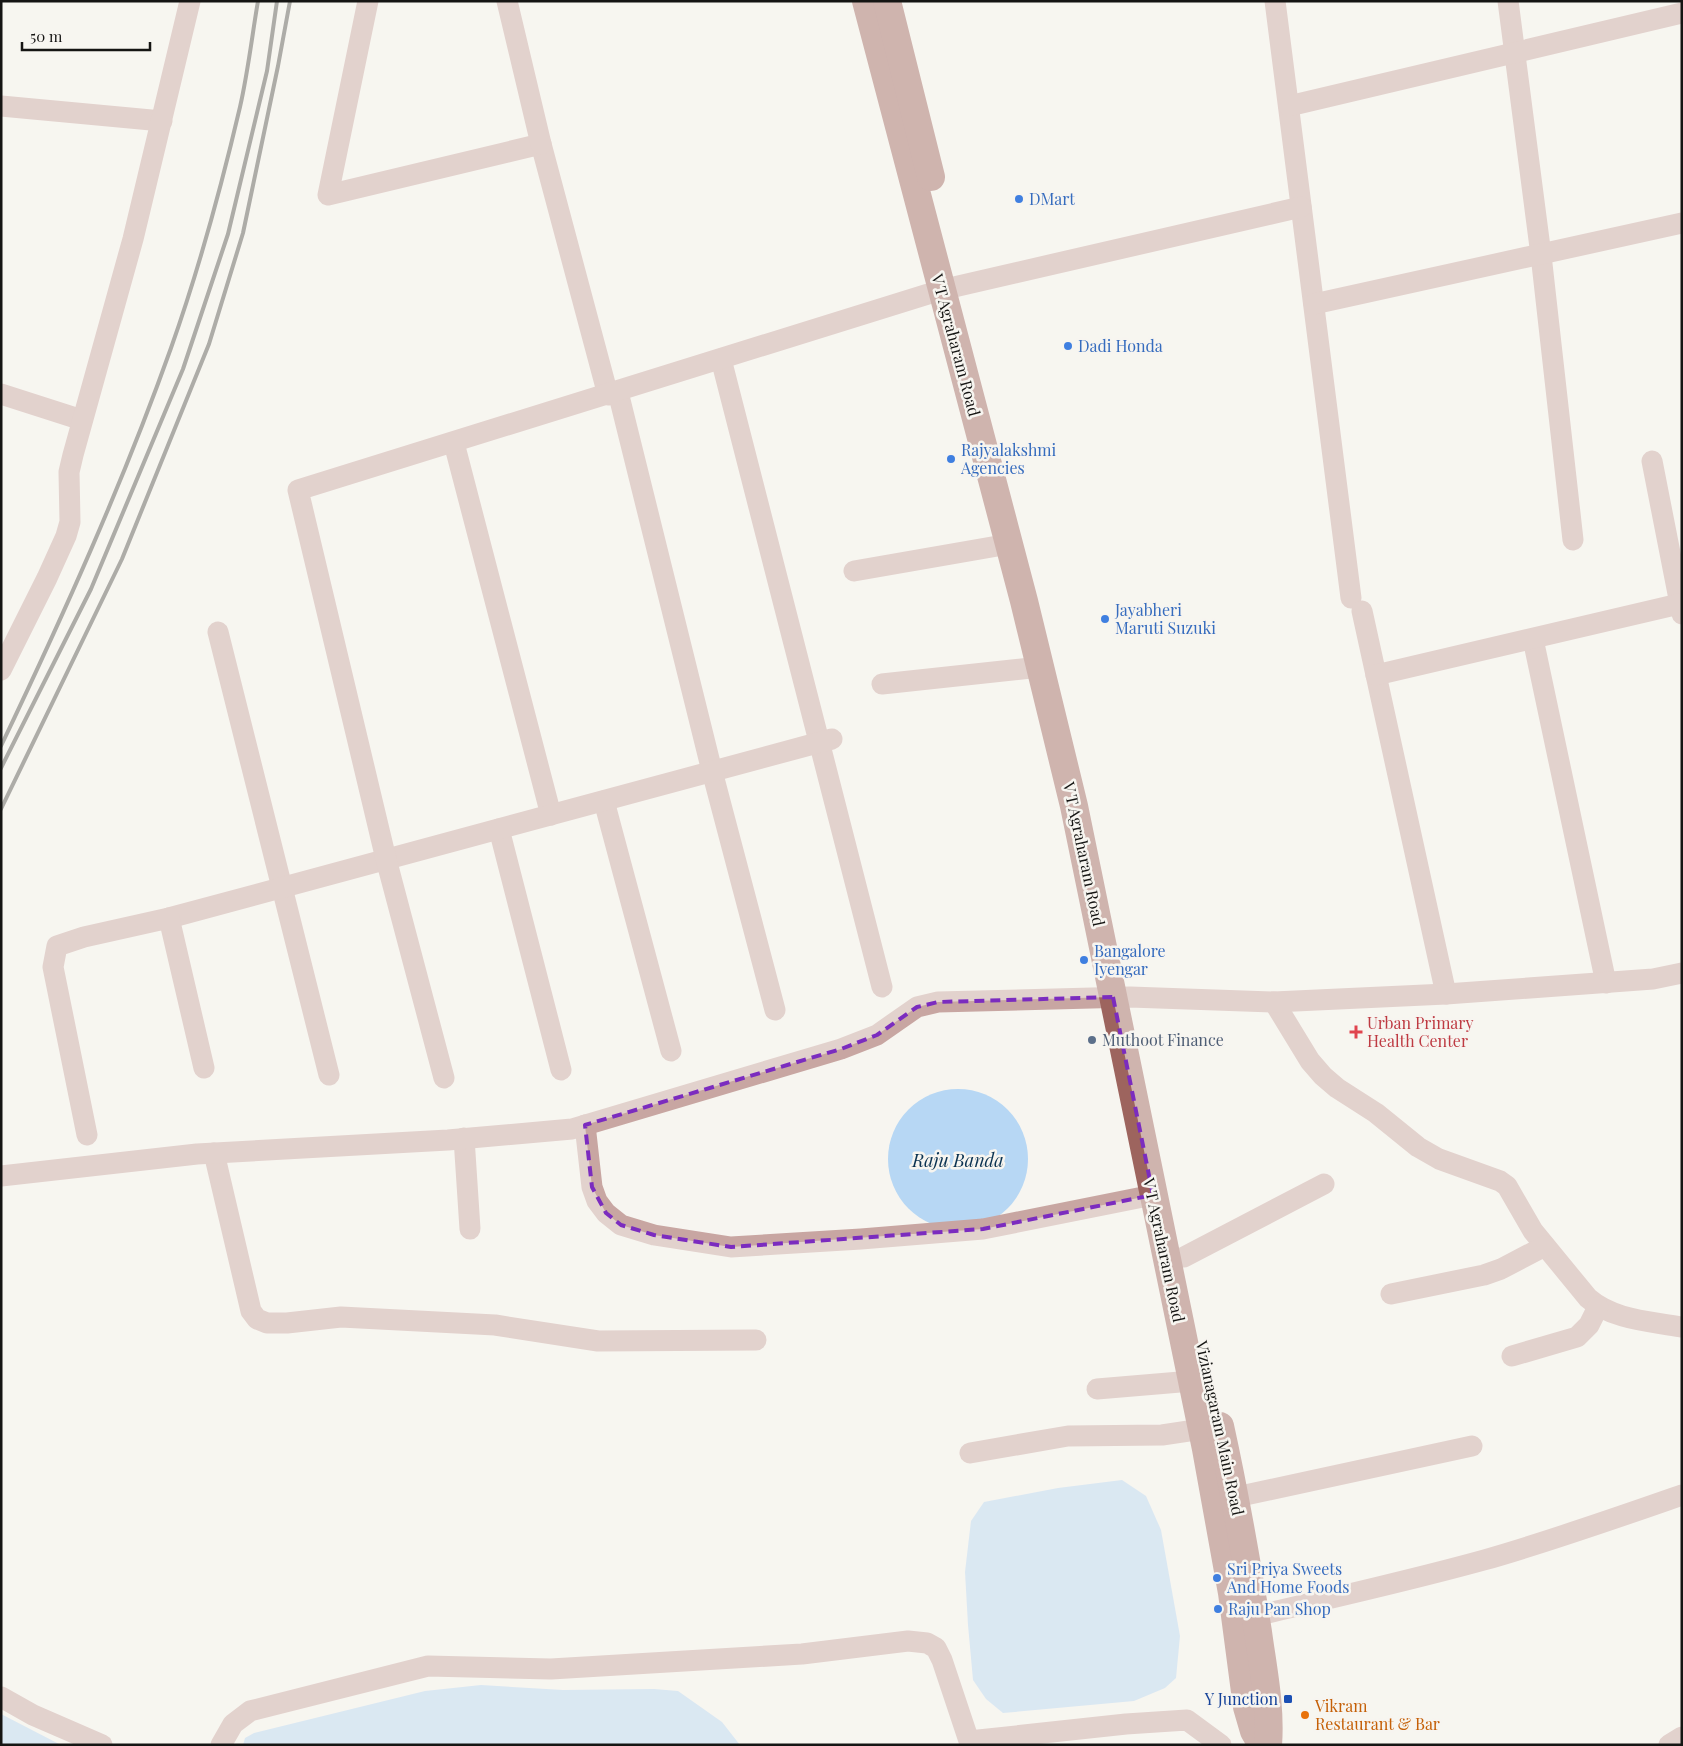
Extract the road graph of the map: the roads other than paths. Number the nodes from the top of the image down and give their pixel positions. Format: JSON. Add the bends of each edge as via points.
{"nodes":[{"id":1,"x":190,"y":1,"type":"edge"},
{"id":2,"x":368,"y":1,"type":"edge"},
{"id":3,"x":507,"y":1,"type":"edge"},
{"id":4,"x":866,"y":1,"type":"edge"},
{"id":5,"x":887,"y":1,"type":"edge"},
{"id":6,"x":1275,"y":1,"type":"edge"},
{"id":7,"x":1508,"y":1,"type":"edge"},
{"id":8,"x":1682,"y":13,"type":"edge"},
{"id":9,"x":1515,"y":52,"type":"junction"},
{"id":10,"x":1,"y":106,"type":"edge"},
{"id":11,"x":1289,"y":106,"type":"junction"},
{"id":12,"x":162,"y":121,"type":"junction"},
{"id":13,"x":541,"y":144,"type":"junction"},
{"id":14,"x":1301,"y":207,"type":"junction"},
{"id":15,"x":1682,"y":223,"type":"edge"},
{"id":16,"x":1541,"y":255,"type":"junction"},
{"id":17,"x":949,"y":288,"type":"junction"},
{"id":18,"x":1314,"y":304,"type":"junction"},
{"id":19,"x":721,"y":360,"type":"junction"},
{"id":20,"x":613,"y":393,"type":"junction"},
{"id":21,"x":1,"y":394,"type":"edge"},
{"id":22,"x":82,"y":420,"type":"junction"},
{"id":23,"x":454,"y":442,"type":"junction"},
{"id":24,"x":1652,"y":460,"type":"dead end"},
{"id":25,"x":1573,"y":540,"type":"dead end"},
{"id":26,"x":1009,"y":544,"type":"junction"},
{"id":27,"x":854,"y":571,"type":"dead end"},
{"id":28,"x":1680,"y":609,"type":"edge"},
{"id":29,"x":218,"y":632,"type":"dead end"},
{"id":30,"x":1533,"y":638,"type":"junction"},
{"id":31,"x":1040,"y":667,"type":"junction"},
{"id":32,"x":1,"y":670,"type":"edge"},
{"id":33,"x":1376,"y":675,"type":"junction"},
{"id":34,"x":882,"y":684,"type":"dead end"},
{"id":35,"x":826,"y":741,"type":"junction"},
{"id":36,"x":712,"y":772,"type":"junction"},
{"id":37,"x":604,"y":801,"type":"junction"},
{"id":38,"x":551,"y":815,"type":"junction"},
{"id":39,"x":499,"y":829,"type":"junction"},
{"id":40,"x":386,"y":859,"type":"junction"},
{"id":41,"x":282,"y":887,"type":"junction"},
{"id":42,"x":169,"y":918,"type":"junction"},
{"id":43,"x":1682,"y":973,"type":"edge"},
{"id":44,"x":1606,"y":982,"type":"junction"},
{"id":45,"x":882,"y":987,"type":"dead end"},
{"id":46,"x":1446,"y":994,"type":"junction"},
{"id":47,"x":1122,"y":997,"type":"junction"},
{"id":48,"x":1274,"y":1002,"type":"junction"},
{"id":49,"x":775,"y":1010,"type":"dead end"},
{"id":50,"x":671,"y":1051,"type":"dead end"},
{"id":51,"x":204,"y":1068,"type":"dead end"},
{"id":52,"x":561,"y":1070,"type":"dead end"},
{"id":53,"x":329,"y":1075,"type":"dead end"},
{"id":54,"x":444,"y":1078,"type":"dead end"},
{"id":55,"x":584,"y":1125,"type":"junction"},
{"id":56,"x":87,"y":1135,"type":"dead end"},
{"id":57,"x":464,"y":1138,"type":"junction"},
{"id":58,"x":214,"y":1153,"type":"junction"},
{"id":59,"x":1,"y":1176,"type":"edge"},
{"id":60,"x":1324,"y":1184,"type":"dead end"},
{"id":61,"x":1153,"y":1195,"type":"junction"},
{"id":62,"x":470,"y":1229,"type":"dead end"},
{"id":63,"x":1546,"y":1246,"type":"junction"},
{"id":64,"x":1184,"y":1257,"type":"junction"},
{"id":65,"x":1391,"y":1294,"type":"dead end"},
{"id":66,"x":1598,"y":1307,"type":"junction"},
{"id":67,"x":1681,"y":1327,"type":"edge"},
{"id":68,"x":756,"y":1340,"type":"dead end"},
{"id":69,"x":1512,"y":1356,"type":"dead end"},
{"id":70,"x":1192,"y":1381,"type":"junction"},
{"id":71,"x":1097,"y":1389,"type":"dead end"},
{"id":72,"x":1202,"y":1429,"type":"junction"},
{"id":73,"x":1472,"y":1446,"type":"dead end"},
{"id":74,"x":970,"y":1453,"type":"dead end"},
{"id":75,"x":1682,"y":1495,"type":"edge"},
{"id":76,"x":1236,"y":1497,"type":"junction"},
{"id":77,"x":1255,"y":1616,"type":"junction"},
{"id":78,"x":1,"y":1697,"type":"edge"},
{"id":79,"x":1682,"y":1737,"type":"edge"},
{"id":80,"x":102,"y":1745,"type":"edge"},
{"id":81,"x":221,"y":1745,"type":"edge"},
{"id":82,"x":1221,"y":1745,"type":"edge"},
{"id":83,"x":1262,"y":1745,"type":"edge"},
{"id":84,"x":1268,"y":1745,"type":"edge"},
{"id":85,"x":1669,"y":1745,"type":"edge"}],
"edges":[{"from":1,"to":12,"type":"street"},
{"from":2,"to":13,"type":"street","via":[[328,195]]},
{"from":3,"to":13,"type":"street"},
{"from":4,"to":17,"type":"main road","name":"V T Agraharam Road"},
{"from":5,"to":17,"type":"main road","name":"V T Agraharam Road"},
{"from":6,"to":11,"type":"street"},
{"from":7,"to":9,"type":"street"},
{"from":8,"to":9,"type":"street"},
{"from":9,"to":11,"type":"street"},
{"from":9,"to":16,"type":"street"},
{"from":10,"to":12,"type":"street"},
{"from":11,"to":14,"type":"street"},
{"from":12,"to":22,"type":"street"},
{"from":13,"to":20,"type":"street"},
{"from":14,"to":17,"type":"street"},
{"from":14,"to":18,"type":"street"},
{"from":15,"to":16,"type":"street"},
{"from":16,"to":18,"type":"street"},
{"from":16,"to":25,"type":"street"},
{"from":17,"to":19,"type":"street"},
{"from":17,"to":26,"type":"main road","name":"V T Agraharam Road"},
{"from":17,"to":47,"type":"main road","name":"V T Agraharam Road","via":[[1045,620],[1103,862]]},
{"from":18,"to":33,"type":"street","via":[[1356,604]]},
{"from":19,"to":20,"type":"street"},
{"from":19,"to":35,"type":"street"},
{"from":20,"to":23,"type":"street"},
{"from":20,"to":36,"type":"street"},
{"from":21,"to":22,"type":"street"},
{"from":22,"to":32,"type":"street","via":[[69,472],[70,508],[66,536]]},
{"from":23,"to":38,"type":"street"},
{"from":23,"to":40,"type":"street","via":[[298,490]]},
{"from":24,"to":28,"type":"street"},
{"from":26,"to":27,"type":"street"},
{"from":26,"to":31,"type":"main road","name":"V T Agraharam Road"},
{"from":28,"to":30,"type":"street"},
{"from":29,"to":41,"type":"street"},
{"from":30,"to":33,"type":"street"},
{"from":30,"to":44,"type":"street"},
{"from":31,"to":34,"type":"street"},
{"from":31,"to":47,"type":"main road","name":"V T Agraharam Road"},
{"from":33,"to":46,"type":"street"},
{"from":35,"to":36,"type":"street"},
{"from":35,"to":45,"type":"street"},
{"from":36,"to":37,"type":"street"},
{"from":36,"to":49,"type":"street"},
{"from":37,"to":38,"type":"street"},
{"from":37,"to":50,"type":"street"},
{"from":38,"to":39,"type":"street"},
{"from":39,"to":40,"type":"street"},
{"from":39,"to":52,"type":"street"},
{"from":40,"to":41,"type":"street"},
{"from":40,"to":54,"type":"street"},
{"from":41,"to":42,"type":"street"},
{"from":41,"to":53,"type":"street"},
{"from":42,"to":51,"type":"street"},
{"from":42,"to":56,"type":"street","via":[[57,946],[53,967]]},
{"from":43,"to":44,"type":"street","via":[[1653,979]]},
{"from":44,"to":46,"type":"street"},
{"from":46,"to":48,"type":"street"},
{"from":47,"to":48,"type":"street"},
{"from":47,"to":55,"type":"street","via":[[938,1002],[917,1007],[877,1035],[841,1049]]},
{"from":47,"to":61,"type":"main road","name":"V T Agraharam Road"},
{"from":47,"to":64,"type":"main road","name":"Vizianagaram Main Road"},
{"from":48,"to":63,"type":"street","via":[[1310,1061],[1323,1076],[1432,1155],[1507,1186],[1533,1231]]},
{"from":55,"to":57,"type":"street","via":[[572,1129]]},
{"from":55,"to":61,"type":"street","via":[[592,1187],[606,1213],[621,1224],[654,1235],[731,1246],[861,1240],[983,1229]]},
{"from":57,"to":58,"type":"street"},
{"from":57,"to":62,"type":"street"},
{"from":58,"to":59,"type":"street"},
{"from":58,"to":68,"type":"street","via":[[251,1310],[257,1319],[267,1323],[359,1317],[495,1325],[598,1341]]},
{"from":60,"to":64,"type":"street"},
{"from":61,"to":70,"type":"main road","name":"V T Agraharam Road"},
{"from":63,"to":65,"type":"street","via":[[1501,1270]]},
{"from":63,"to":66,"type":"street"},
{"from":64,"to":76,"type":"main road","name":"Vizianagaram Main Road"},
{"from":66,"to":67,"type":"street","via":[[1611,1313]]},
{"from":66,"to":69,"type":"street","via":[[1590,1325],[1577,1337]]},
{"from":70,"to":71,"type":"street"},
{"from":70,"to":72,"type":"main road","name":"V T Agraharam Road"},
{"from":72,"to":74,"type":"street","via":[[1162,1434],[1068,1436]]},
{"from":72,"to":83,"type":"main road","name":"V T Agraharam Road","via":[[1232,1593],[1247,1707]]},
{"from":73,"to":76,"type":"street"},
{"from":75,"to":77,"type":"street","via":[[1484,1560]]},
{"from":76,"to":77,"type":"main road","name":"Vizianagaram Main Road"},
{"from":77,"to":84,"type":"main road","name":"Vizianagaram Main Road","via":[[1269,1708]]},
{"from":78,"to":80,"type":"street"},
{"from":79,"to":85,"type":"street"},
{"from":81,"to":82,"type":"street","via":[[233,1724],[250,1711],[428,1666],[551,1668],[802,1654],[908,1641],[927,1643],[936,1648],[969,1741],[1187,1720]]}]}
